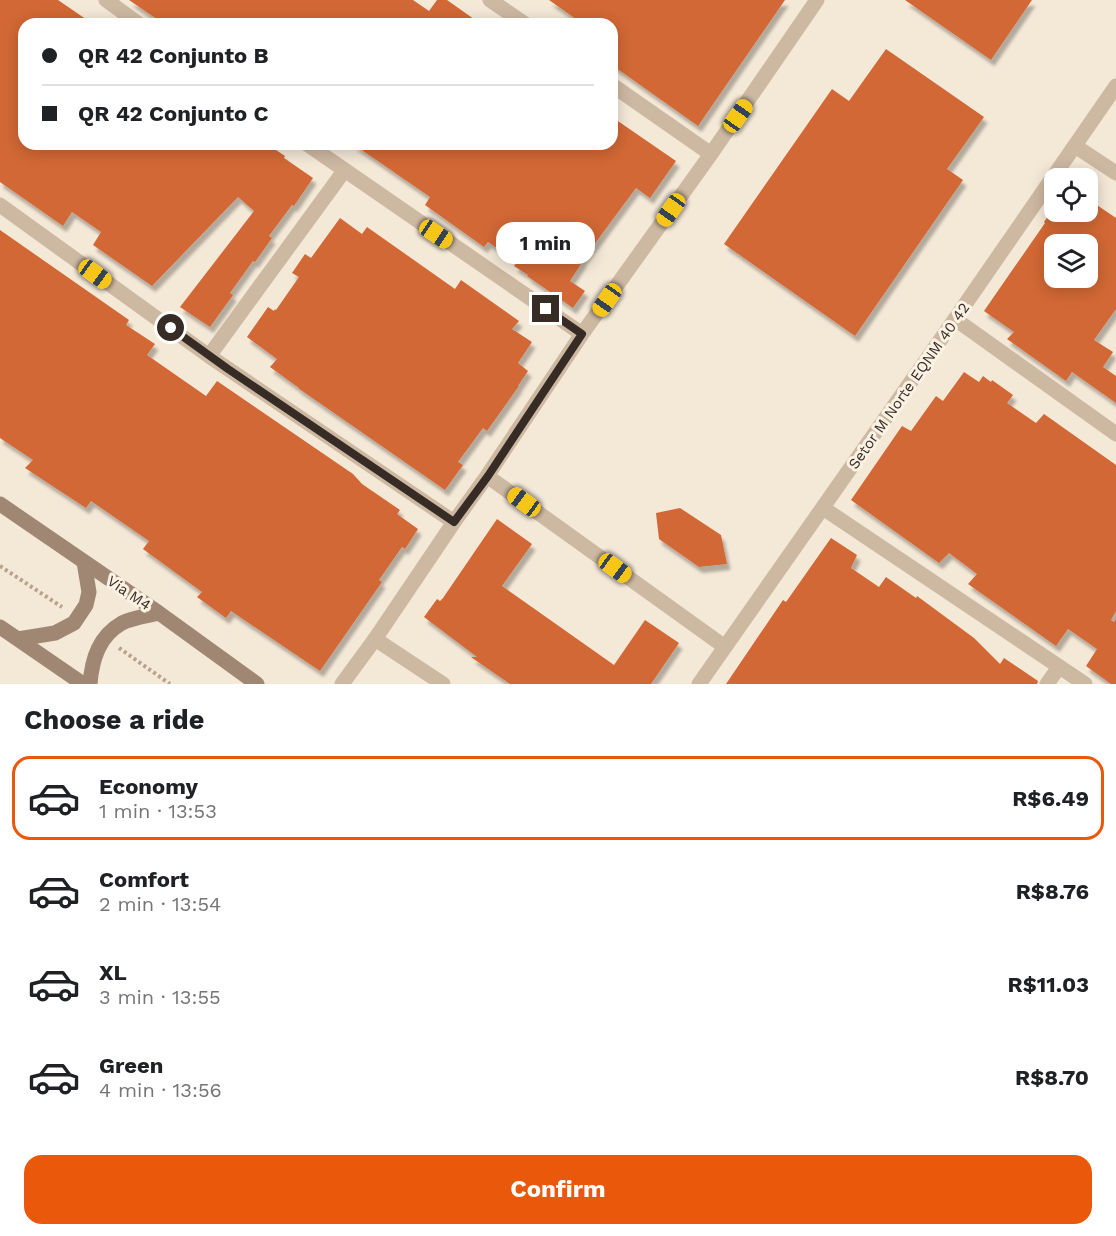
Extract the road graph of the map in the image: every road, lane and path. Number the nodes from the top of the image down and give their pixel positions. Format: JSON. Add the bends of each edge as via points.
{"nodes":[{"id":1,"x":106,"y":0,"type":"edge"},
{"id":2,"x":490,"y":0,"type":"edge"},
{"id":3,"x":817,"y":0,"type":"edge"},
{"id":4,"x":131,"y":18,"type":"edge"},
{"id":5,"x":516,"y":18,"type":"edge"},
{"id":6,"x":1116,"y":86,"type":"edge"},
{"id":7,"x":618,"y":89,"type":"edge"},
{"id":8,"x":1075,"y":146,"type":"junction"},
{"id":9,"x":315,"y":150,"type":"edge"},
{"id":10,"x":711,"y":154,"type":"junction"},
{"id":11,"x":344,"y":171,"type":"junction"},
{"id":12,"x":1116,"y":173,"type":"edge"},
{"id":13,"x":0,"y":205,"type":"edge"},
{"id":14,"x":956,"y":320,"type":"junction"},
{"id":15,"x":582,"y":334,"type":"junction"},
{"id":16,"x":209,"y":356,"type":"junction"},
{"id":17,"x":1116,"y":434,"type":"edge"},
{"id":18,"x":488,"y":476,"type":"junction"},
{"id":19,"x":0,"y":504,"type":"edge"},
{"id":20,"x":823,"y":508,"type":"junction"},
{"id":21,"x":454,"y":522,"type":"junction"},
{"id":22,"x":84,"y":562,"type":"junction"},
{"id":23,"x":159,"y":613,"type":"junction"},
{"id":24,"x":0,"y":627,"type":"edge"},
{"id":25,"x":18,"y":639,"type":"junction"},
{"id":26,"x":375,"y":639,"type":"junction"},
{"id":27,"x":725,"y":647,"type":"junction"},
{"id":28,"x":1059,"y":667,"type":"junction"},
{"id":29,"x":83,"y":684,"type":"edge"},
{"id":30,"x":90,"y":684,"type":"edge"},
{"id":31,"x":257,"y":684,"type":"edge"},
{"id":32,"x":342,"y":684,"type":"edge"},
{"id":33,"x":443,"y":684,"type":"edge"},
{"id":34,"x":699,"y":684,"type":"edge"},
{"id":35,"x":1047,"y":684,"type":"edge"},
{"id":36,"x":1085,"y":684,"type":"edge"}],
"edges":[{"from":1,"to":4,"type":"street"},
{"from":2,"to":5,"type":"street"},
{"from":3,"to":10,"type":"street"},
{"from":6,"to":8,"type":"street","name":"Setor M Norte EQNM 40 42"},
{"from":7,"to":10,"type":"street"},
{"from":8,"to":12,"type":"street"},
{"from":8,"to":14,"type":"street","name":"Setor M Norte EQNM 40 42"},
{"from":9,"to":11,"type":"street"},
{"from":10,"to":15,"type":"street"},
{"from":11,"to":15,"type":"street"},
{"from":11,"to":16,"type":"street"},
{"from":13,"to":16,"type":"street"},
{"from":14,"to":17,"type":"street"},
{"from":14,"to":20,"type":"street","name":"Setor M Norte EQNM 40 42"},
{"from":15,"to":18,"type":"street"},
{"from":16,"to":21,"type":"street"},
{"from":18,"to":21,"type":"street"},
{"from":18,"to":27,"type":"street"},
{"from":19,"to":22,"type":"main road","name":"Via M4"},
{"from":20,"to":27,"type":"street","name":"Setor M Norte EQNM 40 42"},
{"from":20,"to":28,"type":"street"},
{"from":21,"to":26,"type":"street"},
{"from":22,"to":23,"type":"main road","name":"Via M4"},
{"from":22,"to":25,"type":"main road","via":[[89,592],[74,624],[55,633]]},
{"from":23,"to":30,"type":"main road","via":[[123,623],[99,644]]},
{"from":23,"to":31,"type":"main road","name":"Via M4"},
{"from":24,"to":25,"type":"main road"},
{"from":25,"to":29,"type":"main road"},
{"from":26,"to":32,"type":"street"},
{"from":26,"to":33,"type":"street"},
{"from":27,"to":34,"type":"street","name":"Setor M Norte EQNM 40 42"},
{"from":28,"to":35,"type":"street"},
{"from":28,"to":36,"type":"street"}]}
